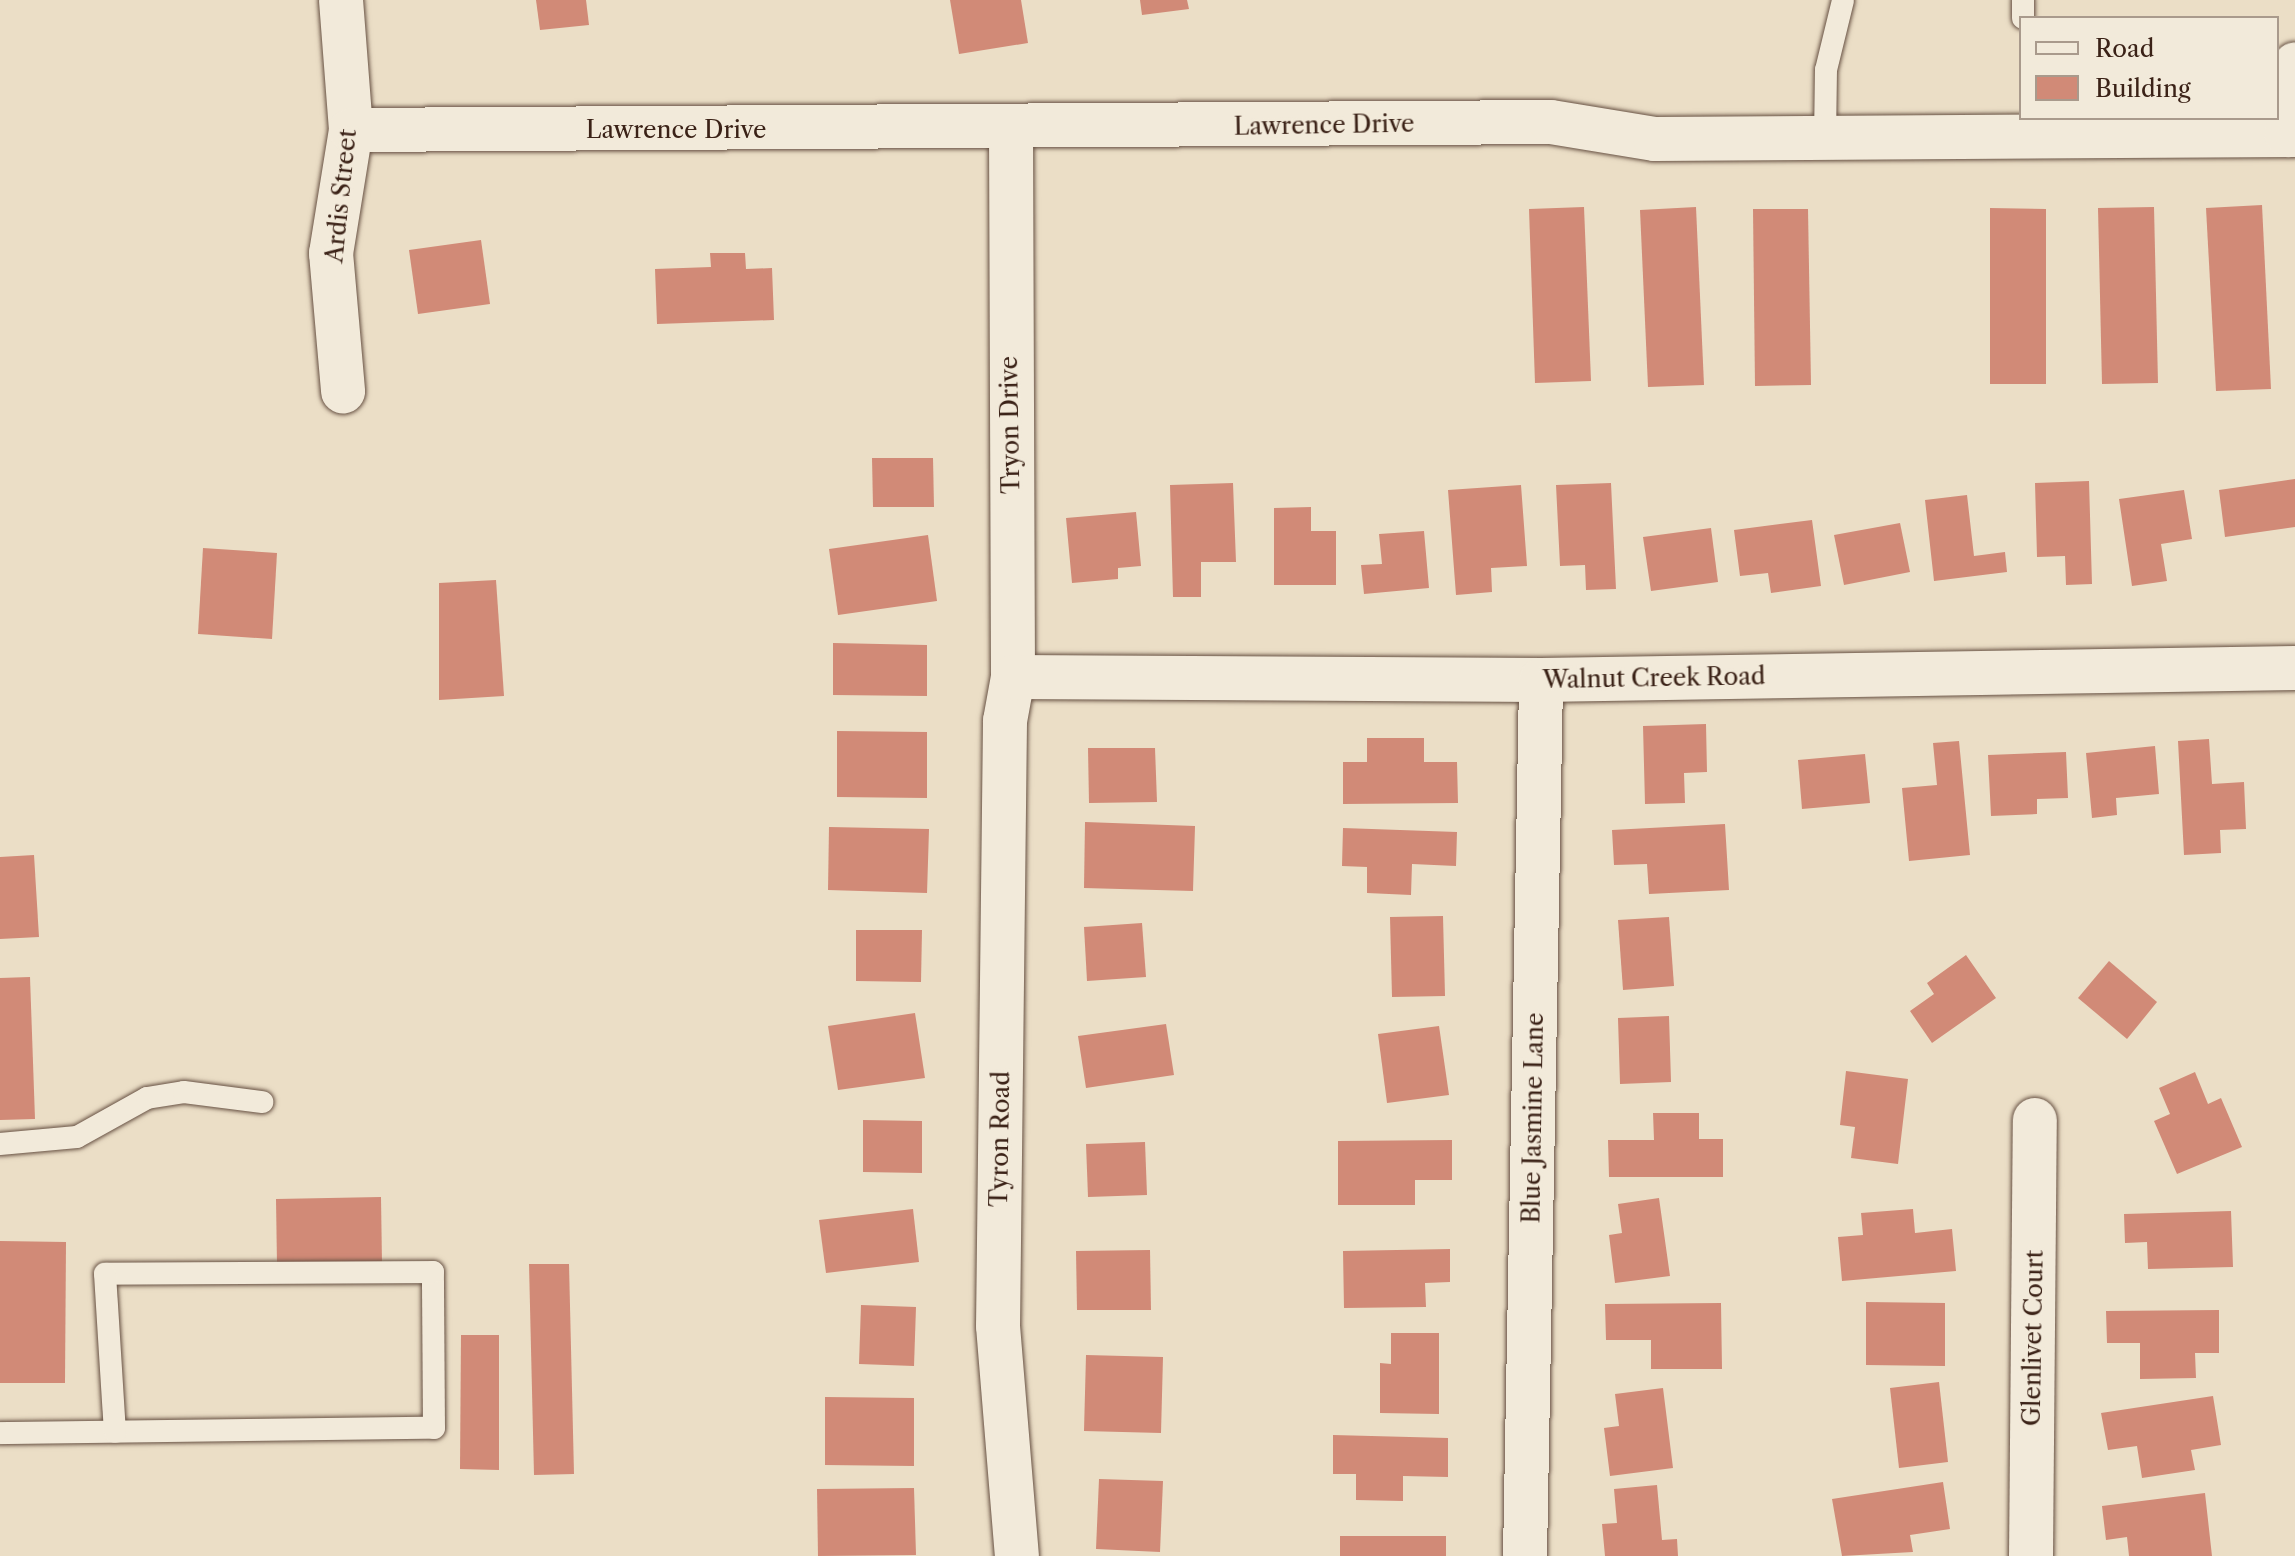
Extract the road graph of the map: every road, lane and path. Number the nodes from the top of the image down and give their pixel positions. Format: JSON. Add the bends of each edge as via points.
{"nodes":[{"id":1,"x":341,"y":0,"type":"edge"},
{"id":2,"x":1843,"y":0,"type":"edge"},
{"id":3,"x":2295,"y":64,"type":"edge"},
{"id":4,"x":2025,"y":126,"type":"edge"},
{"id":5,"x":1011,"y":129,"type":"junction"},
{"id":6,"x":351,"y":130,"type":"junction"},
{"id":7,"x":2291,"y":135,"type":"edge"},
{"id":8,"x":1825,"y":140,"type":"junction"},
{"id":9,"x":343,"y":391,"type":"dead end"},
{"id":10,"x":2295,"y":668,"type":"edge"},
{"id":11,"x":1013,"y":677,"type":"junction"},
{"id":12,"x":1541,"y":680,"type":"junction"},
{"id":13,"x":1005,"y":721,"type":"joint"},
{"id":14,"x":262,"y":1102,"type":"dead end"},
{"id":15,"x":2035,"y":1120,"type":"dead end"},
{"id":16,"x":0,"y":1144,"type":"edge"},
{"id":17,"x":115,"y":1432,"type":"junction"},
{"id":18,"x":0,"y":1433,"type":"edge"},
{"id":19,"x":1017,"y":1556,"type":"edge"},
{"id":20,"x":1525,"y":1556,"type":"edge"},
{"id":21,"x":2031,"y":1556,"type":"edge"}],
"edges":[{"from":1,"to":6,"type":"street","name":"Ardis Street"},
{"from":2,"to":8,"type":"lane","via":[[1826,70]]},
{"from":3,"to":7,"type":"street"},
{"from":4,"to":7,"type":"street","name":"Lawrence Drive"},
{"from":4,"to":8,"type":"street","name":"Lawrence Drive"},
{"from":5,"to":6,"type":"street","name":"Lawrence Drive"},
{"from":5,"to":8,"type":"street","name":"Lawrence Drive","via":[[1551,122],[1655,139]]},
{"from":5,"to":11,"type":"street","name":"Tryon Drive"},
{"from":6,"to":9,"type":"street","name":"Ardis Street","via":[[331,253]]},
{"from":10,"to":12,"type":"street","name":"Walnut Creek Road"},
{"from":11,"to":12,"type":"street","name":"Walnut Creek Road"},
{"from":11,"to":13,"type":"street","name":"Tryon Drive"},
{"from":12,"to":20,"type":"street","name":"Blue Jasmine Lane"},
{"from":13,"to":19,"type":"street","name":"Tyron Road","via":[[998,1326]]},
{"from":14,"to":16,"type":"lane","via":[[184,1092],[147,1098],[77,1137]]},
{"from":15,"to":21,"type":"street","name":"Glenlivet Court"},
{"from":17,"to":17,"type":"lane","via":[[434,1428],[433,1272],[105,1274]]},
{"from":17,"to":18,"type":"lane"}]}
